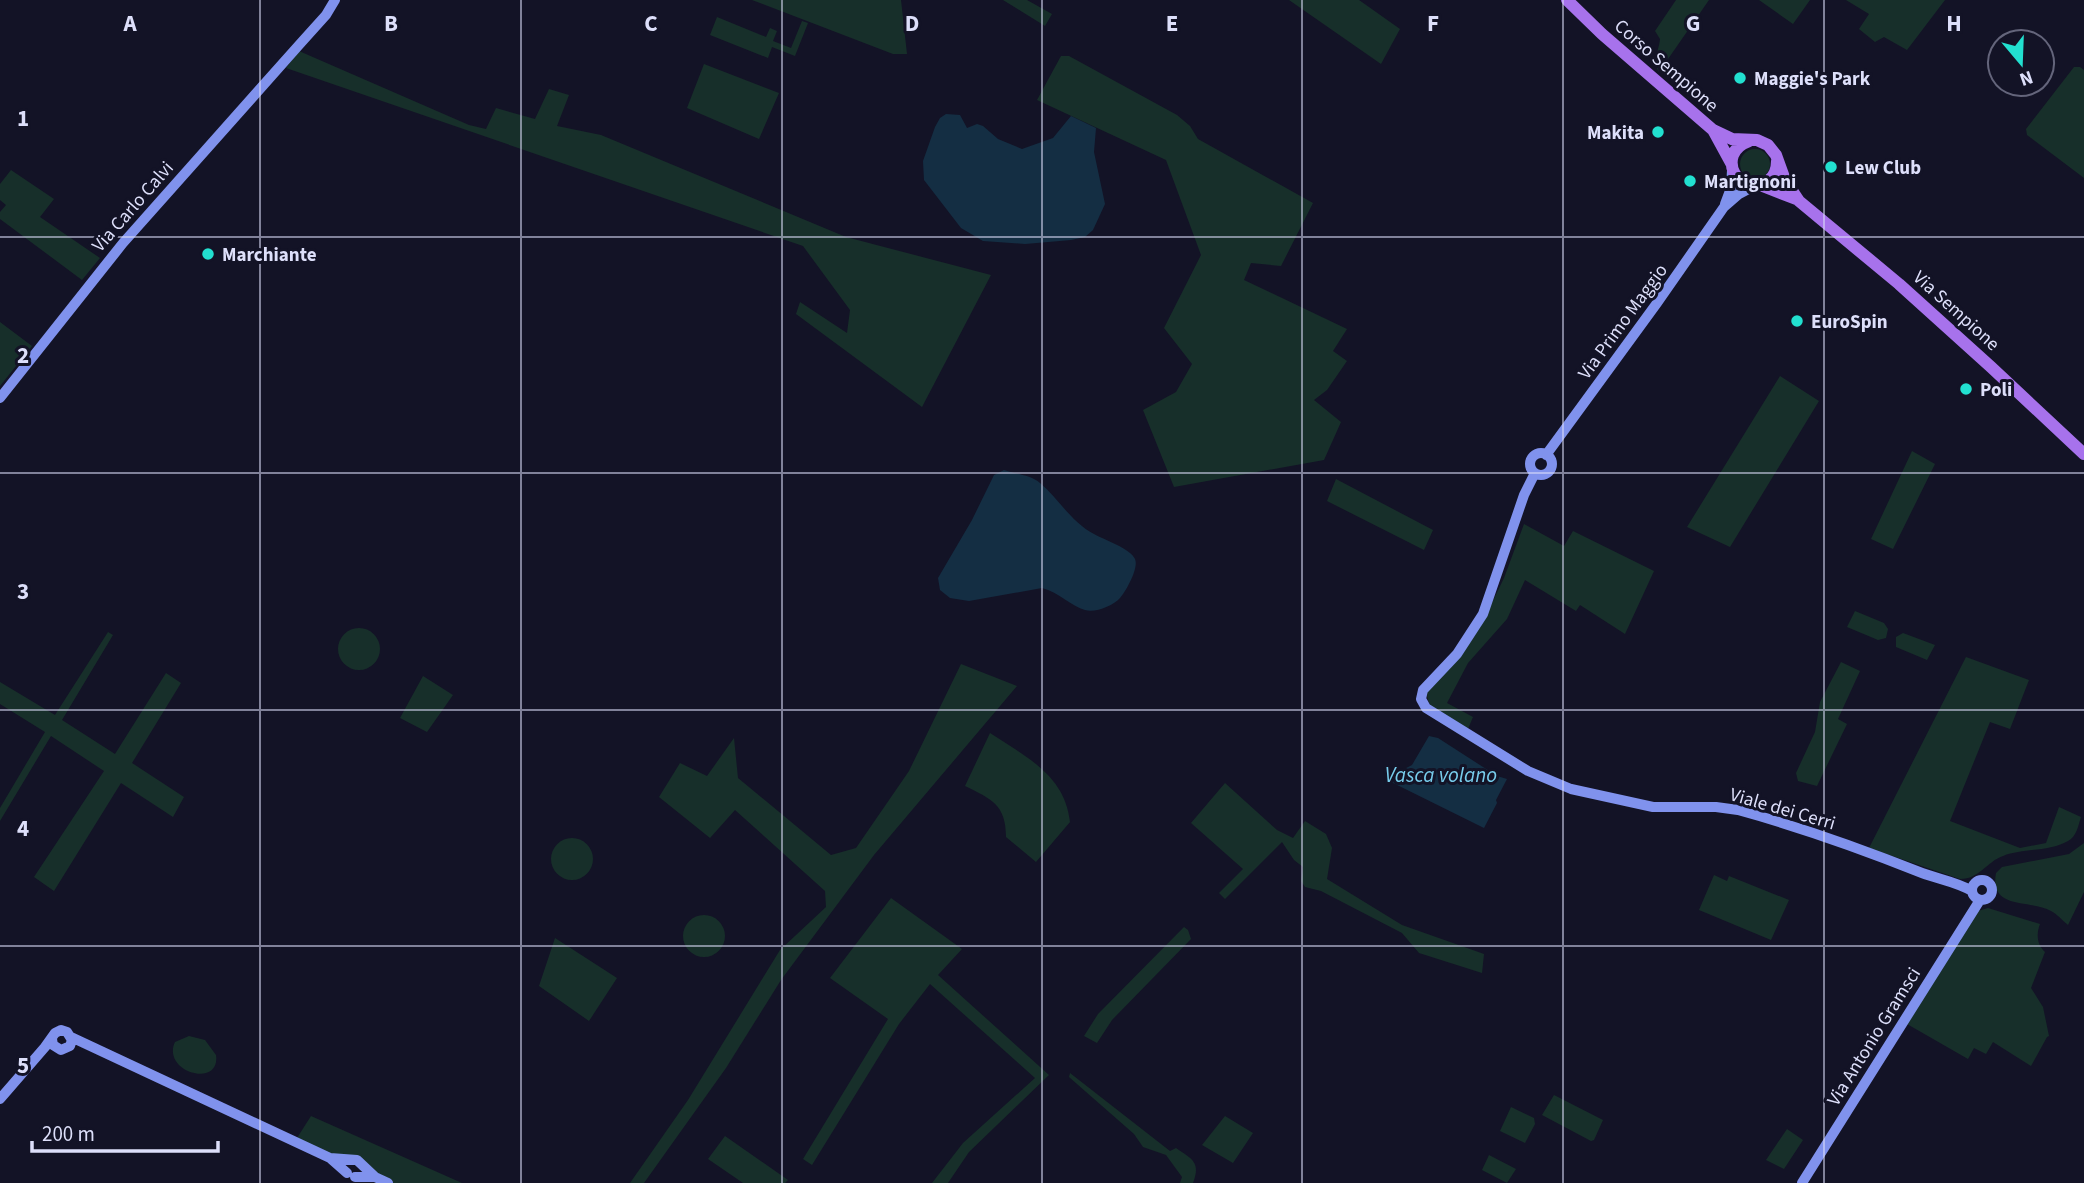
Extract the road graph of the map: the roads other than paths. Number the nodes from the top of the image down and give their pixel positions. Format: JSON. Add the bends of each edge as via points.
{"nodes":[{"id":1,"x":1567,"y":0,"type":"edge"},
{"id":2,"x":334,"y":3,"type":"edge"},
{"id":3,"x":1713,"y":130,"type":"junction"},
{"id":4,"x":1751,"y":140,"type":"junction"},
{"id":5,"x":1777,"y":161,"type":"junction"},
{"id":6,"x":1732,"y":166,"type":"junction"},
{"id":7,"x":1757,"y":185,"type":"junction"},
{"id":8,"x":1799,"y":201,"type":"junction"},
{"id":9,"x":1724,"y":207,"type":"junction"},
{"id":10,"x":0,"y":398,"type":"edge"},
{"id":11,"x":2084,"y":454,"type":"edge"},
{"id":12,"x":1430,"y":712,"type":"joint"},
{"id":13,"x":1973,"y":894,"type":"joint"},
{"id":14,"x":71,"y":1042,"type":"junction"},
{"id":15,"x":55,"y":1044,"type":"junction"},
{"id":16,"x":0,"y":1099,"type":"edge"},
{"id":17,"x":330,"y":1158,"type":"junction"},
{"id":18,"x":358,"y":1161,"type":"junction"},
{"id":19,"x":351,"y":1175,"type":"junction"},
{"id":20,"x":375,"y":1177,"type":"junction"},
{"id":21,"x":388,"y":1183,"type":"edge"},
{"id":22,"x":1802,"y":1183,"type":"edge"}],
"edges":[{"from":1,"to":3,"type":"main road","name":"Corso Sempione"},
{"from":2,"to":10,"type":"street","name":"Via Carlo Calvi","via":[[123,243]]},
{"from":3,"to":4,"type":"main road","name":"Corso Sempione","via":[[1732,139]]},
{"from":3,"to":6,"type":"main road","name":"Corso Sempione"},
{"from":4,"to":5,"type":"main road","via":[[1773,149]]},
{"from":4,"to":6,"type":"main road","via":[[1736,149]]},
{"from":5,"to":7,"type":"main road","via":[[1771,178]]},
{"from":5,"to":8,"type":"main road","name":"Via Sempione"},
{"from":6,"to":7,"type":"main road","via":[[1741,182]]},
{"from":6,"to":9,"type":"street","name":"Via Primo Maggio"},
{"from":7,"to":8,"type":"main road","name":"Via Sempione"},
{"from":7,"to":9,"type":"street","name":"Via Primo Maggio"},
{"from":8,"to":11,"type":"main road","name":"Via Sempione","via":[[1899,284]]},
{"from":9,"to":12,"type":"street","name":"Via Primo Maggio","via":[[1546,455],[1536,454],[1531,459],[1535,473],[1479,621],[1422,693]]},
{"from":12,"to":13,"type":"street","name":"Viale dei Cerri","via":[[1528,771],[1571,789],[1653,807],[1738,810],[1874,853]]},
{"from":13,"to":22,"type":"street","name":"Via Antonio Gramsci"},
{"from":14,"to":15,"type":"street","via":[[64,1050]]},
{"from":14,"to":15,"type":"street","via":[[61,1030],[55,1033]]},
{"from":14,"to":17,"type":"street","via":[[97,1048]]},
{"from":15,"to":16,"type":"street","via":[[36,1058]]},
{"from":17,"to":18,"type":"street"},
{"from":17,"to":19,"type":"street"},
{"from":18,"to":19,"type":"street","via":[[347,1163]]},
{"from":18,"to":20,"type":"street"},
{"from":19,"to":20,"type":"street"},
{"from":20,"to":21,"type":"street"}]}
